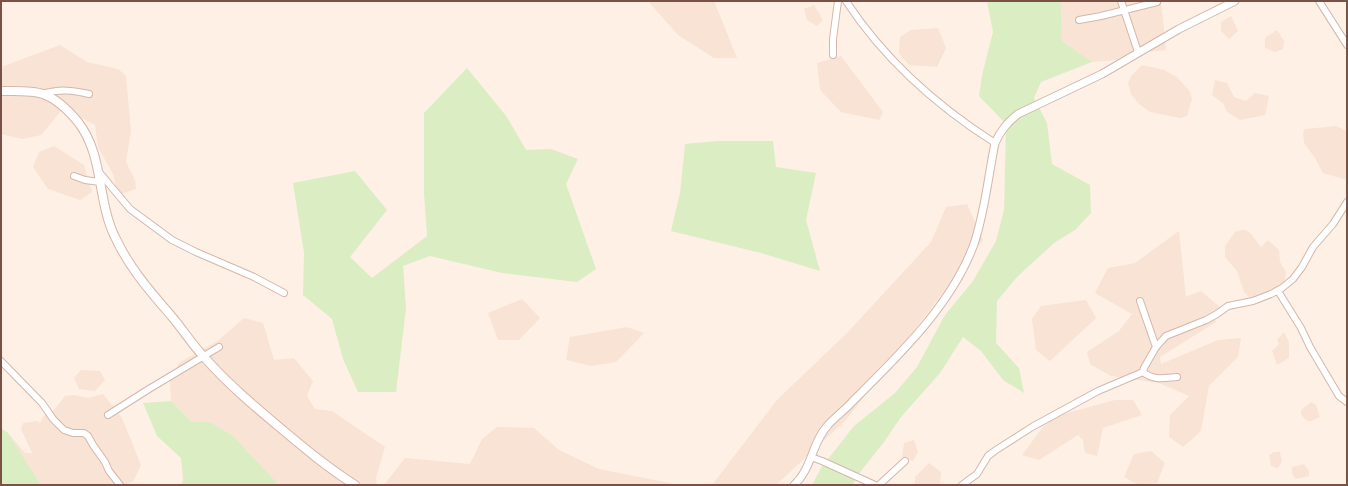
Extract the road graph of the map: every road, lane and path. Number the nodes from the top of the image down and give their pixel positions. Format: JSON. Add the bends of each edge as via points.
{"nodes":[{"id":1,"x":838,"y":1,"type":"edge"},
{"id":2,"x":846,"y":1,"type":"edge"},
{"id":3,"x":1121,"y":1,"type":"edge"},
{"id":4,"x":1235,"y":1,"type":"edge"},
{"id":5,"x":1319,"y":1,"type":"edge"},
{"id":6,"x":1157,"y":2,"type":"edge"},
{"id":7,"x":1124,"y":11,"type":"junction"},
{"id":8,"x":1079,"y":20,"type":"dead end"},
{"id":9,"x":1347,"y":45,"type":"edge"},
{"id":10,"x":1138,"y":52,"type":"junction"},
{"id":11,"x":833,"y":55,"type":"dead end"},
{"id":12,"x":1,"y":91,"type":"edge"},
{"id":13,"x":42,"y":94,"type":"junction"},
{"id":14,"x":89,"y":94,"type":"dead end"},
{"id":15,"x":995,"y":143,"type":"junction"},
{"id":16,"x":98,"y":172,"type":"junction"},
{"id":17,"x":74,"y":176,"type":"dead end"},
{"id":18,"x":100,"y":182,"type":"junction"},
{"id":19,"x":1347,"y":202,"type":"edge"},
{"id":20,"x":1278,"y":291,"type":"junction"},
{"id":21,"x":284,"y":293,"type":"dead end"},
{"id":22,"x":1140,"y":301,"type":"dead end"},
{"id":23,"x":219,"y":347,"type":"dead end"},
{"id":24,"x":1156,"y":347,"type":"junction"},
{"id":25,"x":203,"y":357,"type":"junction"},
{"id":26,"x":1,"y":361,"type":"edge"},
{"id":27,"x":1143,"y":372,"type":"junction"},
{"id":28,"x":1177,"y":377,"type":"dead end"},
{"id":29,"x":1347,"y":402,"type":"edge"},
{"id":30,"x":108,"y":415,"type":"dead end"},
{"id":31,"x":811,"y":458,"type":"junction"},
{"id":32,"x":905,"y":461,"type":"dead end"},
{"id":33,"x":120,"y":485,"type":"edge"},
{"id":34,"x":355,"y":485,"type":"edge"},
{"id":35,"x":794,"y":485,"type":"edge"},
{"id":36,"x":875,"y":485,"type":"edge"},
{"id":37,"x":879,"y":485,"type":"edge"},
{"id":38,"x":962,"y":485,"type":"edge"}],
"edges":[{"from":1,"to":11,"type":"street"},
{"from":2,"to":15,"type":"street","via":[[888,56],[907,75],[956,116]]},
{"from":3,"to":7,"type":"street"},
{"from":4,"to":10,"type":"street"},
{"from":5,"to":9,"type":"street"},
{"from":6,"to":7,"type":"street"},
{"from":7,"to":8,"type":"street"},
{"from":7,"to":10,"type":"street"},
{"from":10,"to":15,"type":"street","via":[[1097,77],[1018,114],[1006,124]]},
{"from":12,"to":13,"type":"main road"},
{"from":13,"to":14,"type":"street","via":[[68,90]]},
{"from":13,"to":16,"type":"main road","via":[[54,99],[79,123],[90,142]]},
{"from":15,"to":31,"type":"street","via":[[980,225],[964,267],[938,308],[900,352],[820,434]]},
{"from":16,"to":18,"type":"main road"},
{"from":16,"to":21,"type":"street","via":[[130,209],[172,240]]},
{"from":17,"to":18,"type":"street"},
{"from":18,"to":25,"type":"main road","via":[[104,207],[125,257]]},
{"from":19,"to":20,"type":"street","via":[[1293,279]]},
{"from":20,"to":24,"type":"street","via":[[1253,301],[1228,306],[1206,320],[1166,336]]},
{"from":20,"to":29,"type":"street","via":[[1339,396]]},
{"from":22,"to":24,"type":"street"},
{"from":23,"to":25,"type":"street"},
{"from":24,"to":27,"type":"street"},
{"from":25,"to":30,"type":"street"},
{"from":25,"to":34,"type":"main road","via":[[286,433]]},
{"from":26,"to":33,"type":"street","via":[[64,430],[88,436]]},
{"from":27,"to":28,"type":"street","via":[[1158,379]]},
{"from":27,"to":38,"type":"street","via":[[1098,391],[1032,427],[988,456],[977,474]]},
{"from":31,"to":35,"type":"street"},
{"from":31,"to":36,"type":"street"},
{"from":32,"to":37,"type":"street"}]}
